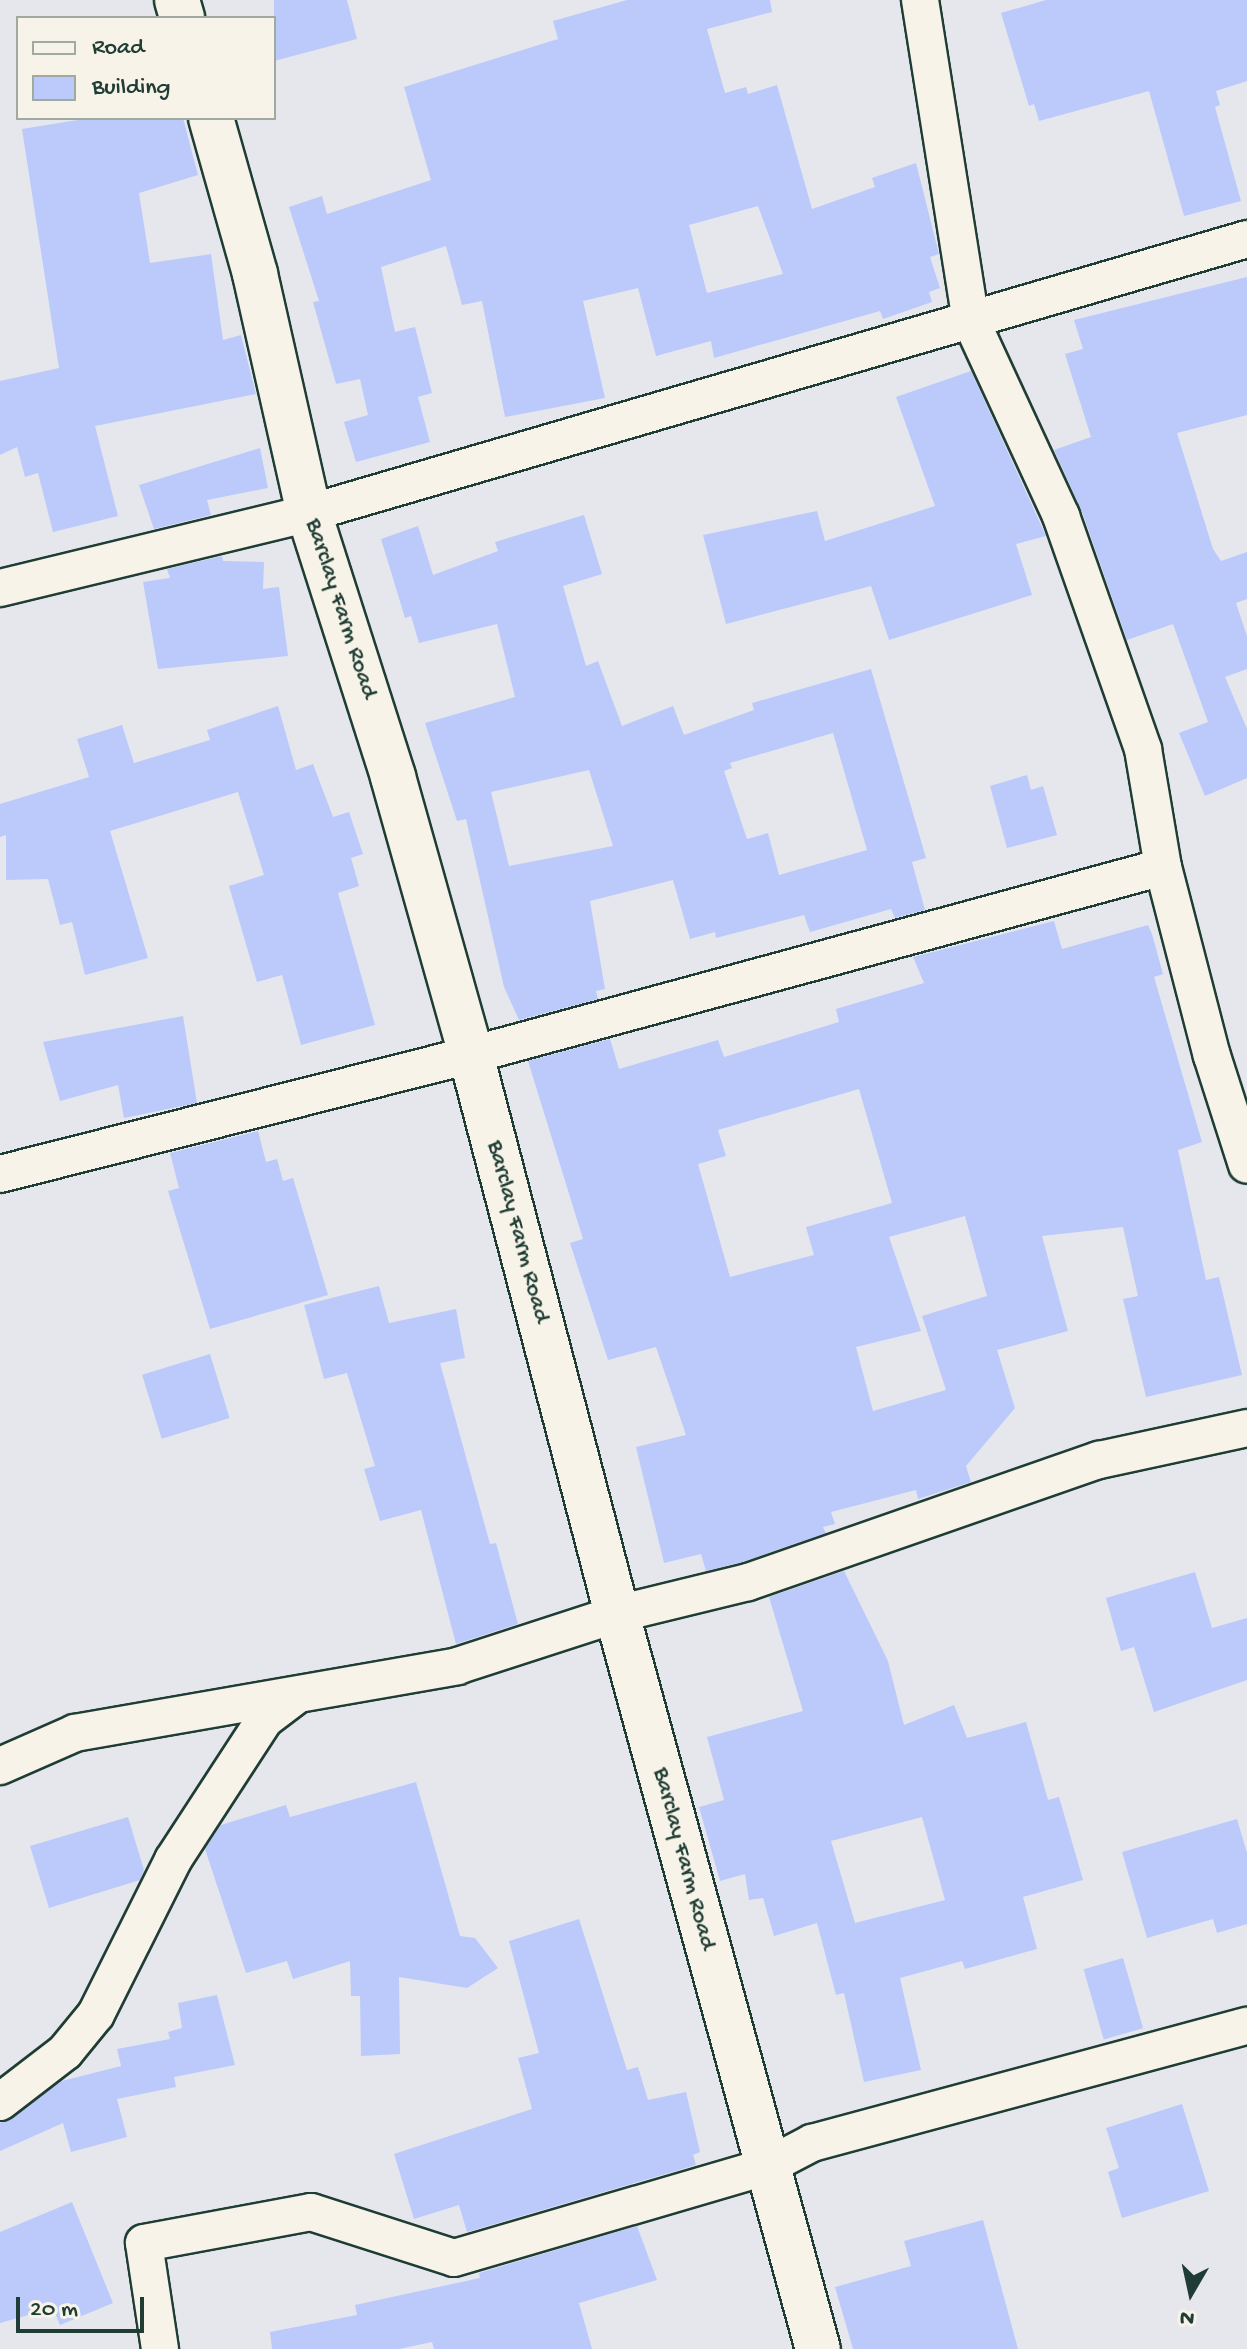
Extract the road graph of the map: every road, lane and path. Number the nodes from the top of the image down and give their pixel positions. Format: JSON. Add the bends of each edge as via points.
{"nodes":[{"id":1,"x":920,"y":0,"type":"edge"},
{"id":2,"x":212,"y":120,"type":"edge"},
{"id":3,"x":1247,"y":239,"type":"edge"},
{"id":4,"x":971,"y":321,"type":"junction"},
{"id":5,"x":309,"y":513,"type":"junction"},
{"id":6,"x":0,"y":588,"type":"edge"},
{"id":7,"x":1163,"y":867,"type":"junction"},
{"id":8,"x":471,"y":1055,"type":"junction"},
{"id":9,"x":1247,"y":1165,"type":"edge"},
{"id":10,"x":0,"y":1174,"type":"edge"},
{"id":11,"x":1247,"y":1428,"type":"edge"},
{"id":12,"x":617,"y":1614,"type":"junction"},
{"id":13,"x":296,"y":1696,"type":"junction"},
{"id":14,"x":0,"y":1766,"type":"edge"},
{"id":15,"x":1247,"y":2026,"type":"edge"},
{"id":16,"x":0,"y":2102,"type":"edge"},
{"id":17,"x":766,"y":2167,"type":"junction"},
{"id":18,"x":160,"y":2349,"type":"edge"},
{"id":19,"x":818,"y":2349,"type":"edge"}],
"edges":[{"from":1,"to":4,"type":"street"},
{"from":2,"to":5,"type":"street","name":"Barclay Farm Road","via":[[255,274]]},
{"from":3,"to":4,"type":"street"},
{"from":4,"to":5,"type":"street"},
{"from":4,"to":7,"type":"street","via":[[1061,516],[1143,749]]},
{"from":5,"to":6,"type":"street"},
{"from":5,"to":8,"type":"street","name":"Barclay Farm Road","via":[[393,777]]},
{"from":7,"to":8,"type":"street"},
{"from":7,"to":9,"type":"street","via":[[1212,1056]]},
{"from":8,"to":10,"type":"street"},
{"from":8,"to":12,"type":"street","name":"Barclay Farm Road"},
{"from":11,"to":12,"type":"street","via":[[1099,1460],[748,1582]]},
{"from":12,"to":13,"type":"street","via":[[457,1666]]},
{"from":12,"to":17,"type":"street","name":"Barclay Farm Road"},
{"from":13,"to":14,"type":"street","via":[[75,1733]]},
{"from":13,"to":16,"type":"street","via":[[265,1719],[173,1860],[96,2014],[65,2052]]},
{"from":15,"to":17,"type":"street","via":[[812,2143]]},
{"from":17,"to":18,"type":"street","via":[[454,2258],[311,2212],[144,2243]]},
{"from":17,"to":19,"type":"street","name":"Barclay Farm Road"}]}
